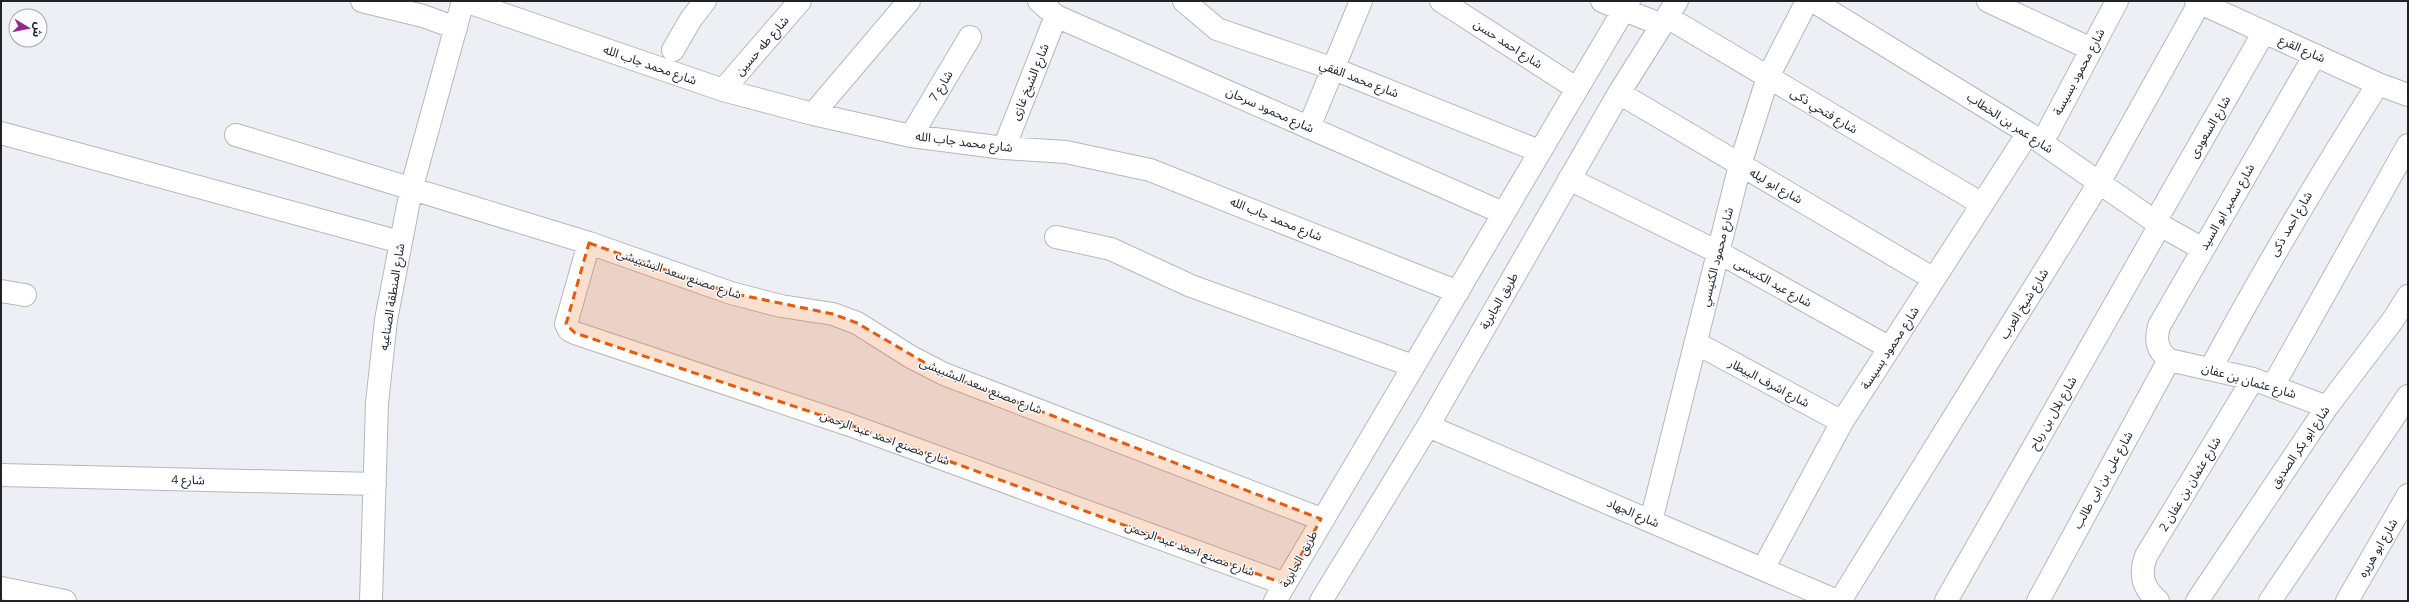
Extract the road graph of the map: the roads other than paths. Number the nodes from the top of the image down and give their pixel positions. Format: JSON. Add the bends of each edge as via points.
{"nodes":[{"id":1,"x":362,"y":1,"type":"edge"},
{"id":2,"x":464,"y":1,"type":"edge"},
{"id":3,"x":800,"y":1,"type":"edge"},
{"id":4,"x":909,"y":1,"type":"edge"},
{"id":5,"x":1039,"y":1,"type":"edge"},
{"id":6,"x":1184,"y":1,"type":"edge"},
{"id":7,"x":1361,"y":1,"type":"edge"},
{"id":8,"x":1441,"y":1,"type":"edge"},
{"id":9,"x":1602,"y":1,"type":"edge"},
{"id":10,"x":1807,"y":1,"type":"edge"},
{"id":11,"x":1813,"y":1,"type":"edge"},
{"id":12,"x":1988,"y":1,"type":"edge"},
{"id":13,"x":2117,"y":1,"type":"edge"},
{"id":14,"x":700,"y":2,"type":"edge"},
{"id":15,"x":2198,"y":2,"type":"edge"},
{"id":16,"x":1626,"y":5,"type":"edge"},
{"id":17,"x":1463,"y":7,"type":"edge"},
{"id":18,"x":1669,"y":14,"type":"edge"},
{"id":19,"x":1056,"y":16,"type":"junction"},
{"id":20,"x":456,"y":28,"type":"junction"},
{"id":21,"x":2264,"y":32,"type":"junction"},
{"id":22,"x":970,"y":37,"type":"dead end"},
{"id":23,"x":2091,"y":49,"type":"junction"},
{"id":24,"x":674,"y":50,"type":"dead end"},
{"id":25,"x":2315,"y":55,"type":"junction"},
{"id":26,"x":1334,"y":68,"type":"junction"},
{"id":27,"x":1768,"y":77,"type":"junction"},
{"id":28,"x":2378,"y":84,"type":"junction"},
{"id":29,"x":1576,"y":88,"type":"junction"},
{"id":30,"x":723,"y":90,"type":"junction"},
{"id":31,"x":1619,"y":93,"type":"junction"},
{"id":32,"x":2408,"y":95,"type":"edge"},
{"id":33,"x":813,"y":114,"type":"junction"},
{"id":34,"x":1309,"y":127,"type":"junction"},
{"id":35,"x":1,"y":133,"type":"edge"},
{"id":36,"x":236,"y":134,"type":"dead end"},
{"id":37,"x":911,"y":136,"type":"junction"},
{"id":38,"x":2035,"y":138,"type":"junction"},
{"id":39,"x":2408,"y":145,"type":"edge"},
{"id":40,"x":1004,"y":148,"type":"junction"},
{"id":41,"x":1539,"y":151,"type":"junction"},
{"id":42,"x":1740,"y":165,"type":"junction"},
{"id":43,"x":1569,"y":179,"type":"junction"},
{"id":44,"x":2099,"y":183,"type":"junction"},
{"id":45,"x":411,"y":190,"type":"junction"},
{"id":46,"x":1982,"y":204,"type":"junction"},
{"id":47,"x":1504,"y":213,"type":"junction"},
{"id":48,"x":2157,"y":224,"type":"junction"},
{"id":49,"x":1056,"y":237,"type":"dead end"},
{"id":50,"x":400,"y":242,"type":"junction"},
{"id":51,"x":589,"y":243,"type":"junction"},
{"id":52,"x":2203,"y":249,"type":"junction"},
{"id":53,"x":1718,"y":252,"type":"junction"},
{"id":54,"x":1934,"y":279,"type":"junction"},
{"id":55,"x":1,"y":291,"type":"edge"},
{"id":56,"x":1458,"y":292,"type":"junction"},
{"id":57,"x":25,"y":295,"type":"dead end"},
{"id":58,"x":2408,"y":296,"type":"edge"},
{"id":59,"x":1696,"y":343,"type":"junction"},
{"id":60,"x":1890,"y":348,"type":"junction"},
{"id":61,"x":2169,"y":360,"type":"junction"},
{"id":62,"x":1413,"y":366,"type":"junction"},
{"id":63,"x":2211,"y":368,"type":"junction"},
{"id":64,"x":2253,"y":380,"type":"junction"},
{"id":65,"x":2273,"y":386,"type":"junction"},
{"id":66,"x":2408,"y":396,"type":"edge"},
{"id":67,"x":2327,"y":407,"type":"junction"},
{"id":68,"x":1842,"y":422,"type":"junction"},
{"id":69,"x":1428,"y":426,"type":"junction"},
{"id":70,"x":1,"y":476,"type":"edge"},
{"id":71,"x":375,"y":484,"type":"junction"},
{"id":72,"x":2408,"y":495,"type":"edge"},
{"id":73,"x":1321,"y":519,"type":"junction"},
{"id":74,"x":1651,"y":521,"type":"junction"},
{"id":75,"x":1763,"y":569,"type":"junction"},
{"id":76,"x":1,"y":588,"type":"edge"},
{"id":77,"x":1280,"y":593,"type":"edge"},
{"id":78,"x":2149,"y":598,"type":"edge"},
{"id":79,"x":65,"y":601,"type":"edge"},
{"id":80,"x":371,"y":601,"type":"edge"},
{"id":81,"x":1321,"y":601,"type":"edge"},
{"id":82,"x":1839,"y":601,"type":"edge"},
{"id":83,"x":1946,"y":601,"type":"edge"},
{"id":84,"x":2038,"y":601,"type":"edge"},
{"id":85,"x":2197,"y":601,"type":"edge"},
{"id":86,"x":2270,"y":601,"type":"edge"},
{"id":87,"x":2347,"y":601,"type":"edge"}],
"edges":[{"from":1,"to":20,"type":"street","via":[[423,16]]},
{"from":2,"to":20,"type":"street","name":"شارع المنطقة الصناعيه"},
{"from":2,"to":30,"type":"street","name":"شارع محمد جاب الله"},
{"from":3,"to":30,"type":"street","name":"شارع طه حسين"},
{"from":4,"to":33,"type":"street"},
{"from":5,"to":19,"type":"street","name":"شارع محمود سرحان"},
{"from":6,"to":26,"type":"street","name":"شارع محمد الفقي","via":[[1217,29]]},
{"from":7,"to":26,"type":"street"},
{"from":8,"to":17,"type":"street","name":"شارع احمد حسن"},
{"from":9,"to":16,"type":"street","name":"شارع فتحي ذكى"},
{"from":10,"to":27,"type":"street","name":"شارع محمود الكنيسي"},
{"from":11,"to":38,"type":"street","name":"شارع عمر بن الخطاب"},
{"from":12,"to":23,"type":"street"},
{"from":13,"to":23,"type":"street","name":"شارع محمود بسيسة"},
{"from":14,"to":24,"type":"street"},
{"from":15,"to":21,"type":"street","name":"شارع القرع"},
{"from":15,"to":44,"type":"street","name":"شارع شيخ العرب"},
{"from":16,"to":18,"type":"street","name":"شارع فتحي ذكى"},
{"from":16,"to":29,"type":"street","name":"طريق الجابرية"},
{"from":17,"to":29,"type":"street","name":"شارع احمد حسن"},
{"from":18,"to":27,"type":"street","name":"شارع فتحي ذكى"},
{"from":18,"to":31,"type":"street","name":"طريق الجابرية"},
{"from":19,"to":34,"type":"street","name":"شارع محمود سرحان"},
{"from":19,"to":40,"type":"street","name":"شارع الشيخ غازى"},
{"from":20,"to":45,"type":"street","name":"شارع المنطقة الصناعيه"},
{"from":21,"to":25,"type":"street","name":"شارع القرع"},
{"from":21,"to":48,"type":"street","name":"شارع السعودى"},
{"from":22,"to":37,"type":"street","name":"شارع 7"},
{"from":23,"to":38,"type":"street","name":"شارع محمود بسيسة"},
{"from":25,"to":28,"type":"street","name":"شارع القرع"},
{"from":25,"to":52,"type":"street","name":"شارع سمير ابو السيد"},
{"from":26,"to":34,"type":"street"},
{"from":26,"to":41,"type":"street","name":"شارع محمد الفقي"},
{"from":27,"to":42,"type":"street","name":"شارع محمود الكنيسي"},
{"from":27,"to":46,"type":"street","name":"شارع فتحي ذكى"},
{"from":28,"to":32,"type":"street","name":"شارع القرع"},
{"from":28,"to":63,"type":"street","name":"شارع احمد ذكى","via":[[2261,274]]},
{"from":29,"to":41,"type":"street","name":"طريق الجابرية"},
{"from":30,"to":33,"type":"street","name":"شارع محمد جاب الله"},
{"from":31,"to":42,"type":"street","name":"شارع ابو ليله"},
{"from":31,"to":43,"type":"street","name":"طريق الجابرية"},
{"from":33,"to":37,"type":"street","name":"شارع محمد جاب الله"},
{"from":34,"to":47,"type":"street","name":"شارع محمود سرحان"},
{"from":35,"to":50,"type":"street"},
{"from":36,"to":45,"type":"street","name":"شارع مصنع سعد البشبيشى"},
{"from":37,"to":40,"type":"street","name":"شارع محمد جاب الله"},
{"from":38,"to":44,"type":"street","name":"شارع عمر بن الخطاب"},
{"from":38,"to":46,"type":"street","name":"شارع محمود بسيسة"},
{"from":39,"to":65,"type":"street"},
{"from":40,"to":56,"type":"street","name":"شارع محمد جاب الله","via":[[1066,152],[1150,170]]},
{"from":41,"to":47,"type":"street","name":"طريق الجابرية"},
{"from":42,"to":53,"type":"street","name":"شارع محمود الكنيسي"},
{"from":42,"to":54,"type":"street","name":"شارع ابو ليله"},
{"from":43,"to":53,"type":"street","name":"شارع عيد الكنيسى"},
{"from":43,"to":69,"type":"street","name":"طريق الجابرية"},
{"from":44,"to":48,"type":"street","name":"شارع عمر بن الخطاب"},
{"from":44,"to":82,"type":"street","name":"شارع شيخ العرب"},
{"from":45,"to":50,"type":"street","name":"شارع المنطقة الصناعيه"},
{"from":45,"to":51,"type":"street","name":"شارع مصنع سعد البشبيشى"},
{"from":46,"to":54,"type":"street","name":"شارع محمود بسيسة"},
{"from":47,"to":56,"type":"street","name":"طريق الجابرية"},
{"from":48,"to":52,"type":"street","name":"شارع عمر بن الخطاب"},
{"from":48,"to":83,"type":"street","name":"شارع بلال بن رباح"},
{"from":49,"to":62,"type":"street","via":[[1111,249],[1191,286]]},
{"from":50,"to":71,"type":"street","name":"شارع المنطقة الصناعيه","via":[[386,320],[377,403]]},
{"from":51,"to":73,"type":"street","name":"شارع مصنع سعد البشبيشى","via":[[731,293],[781,306],[833,314],[857,323],[910,357],[944,374]]},
{"from":51,"to":77,"type":"street","name":"شارع مصنع احمد عبد الرحمن","via":[[566,324],[575,334],[850,425]]},
{"from":52,"to":61,"type":"street","name":"شارع سمير ابو السيد","via":[[2159,326],[2157,346]]},
{"from":53,"to":59,"type":"street","name":"شارع محمود الكنيسي"},
{"from":53,"to":60,"type":"street","name":"شارع عيد الكنيسى"},
{"from":54,"to":60,"type":"street","name":"شارع محمود بسيسة"},
{"from":55,"to":57,"type":"street"},
{"from":56,"to":62,"type":"street","name":"طريق الجابرية"},
{"from":58,"to":67,"type":"street","name":"شارع ابو بكر الصديق","via":[[2393,320]]},
{"from":59,"to":68,"type":"street","name":"شارع اشرف البيطار"},
{"from":59,"to":74,"type":"street","name":"شارع محمود الكنيسي"},
{"from":60,"to":68,"type":"street","name":"شارع محمود بسيسة"},
{"from":61,"to":63,"type":"street","name":"شارع عثمان بن عفان"},
{"from":61,"to":84,"type":"street","name":"شارع على بن ابى طالب"},
{"from":62,"to":73,"type":"street","name":"طريق الجابرية"},
{"from":63,"to":64,"type":"street","name":"شارع عثمان بن عفان"},
{"from":64,"to":65,"type":"street","name":"شارع عثمان بن عفان"},
{"from":64,"to":78,"type":"street","name":"شارع عثمان بن عفان 2","via":[[2146,556],[2142,578]]},
{"from":65,"to":67,"type":"street","name":"شارع عثمان بن عفان"},
{"from":66,"to":86,"type":"street"},
{"from":67,"to":85,"type":"street","name":"شارع ابو بكر الصديق"},
{"from":68,"to":75,"type":"street","name":"شارع محمود بسيسة"},
{"from":69,"to":74,"type":"street","name":"شارع الجهاد"},
{"from":69,"to":81,"type":"street","name":"طريق الجابرية"},
{"from":70,"to":71,"type":"street","name":"شارع 4"},
{"from":71,"to":80,"type":"street","name":"شارع المنطقة الصناعيه"},
{"from":72,"to":87,"type":"street","name":"شارع ابو هريره"},
{"from":73,"to":77,"type":"street","name":"طريق الجابرية"},
{"from":74,"to":75,"type":"street","name":"شارع الجهاد"},
{"from":75,"to":82,"type":"street","name":"شارع الجهاد"},
{"from":76,"to":79,"type":"street"}]}
